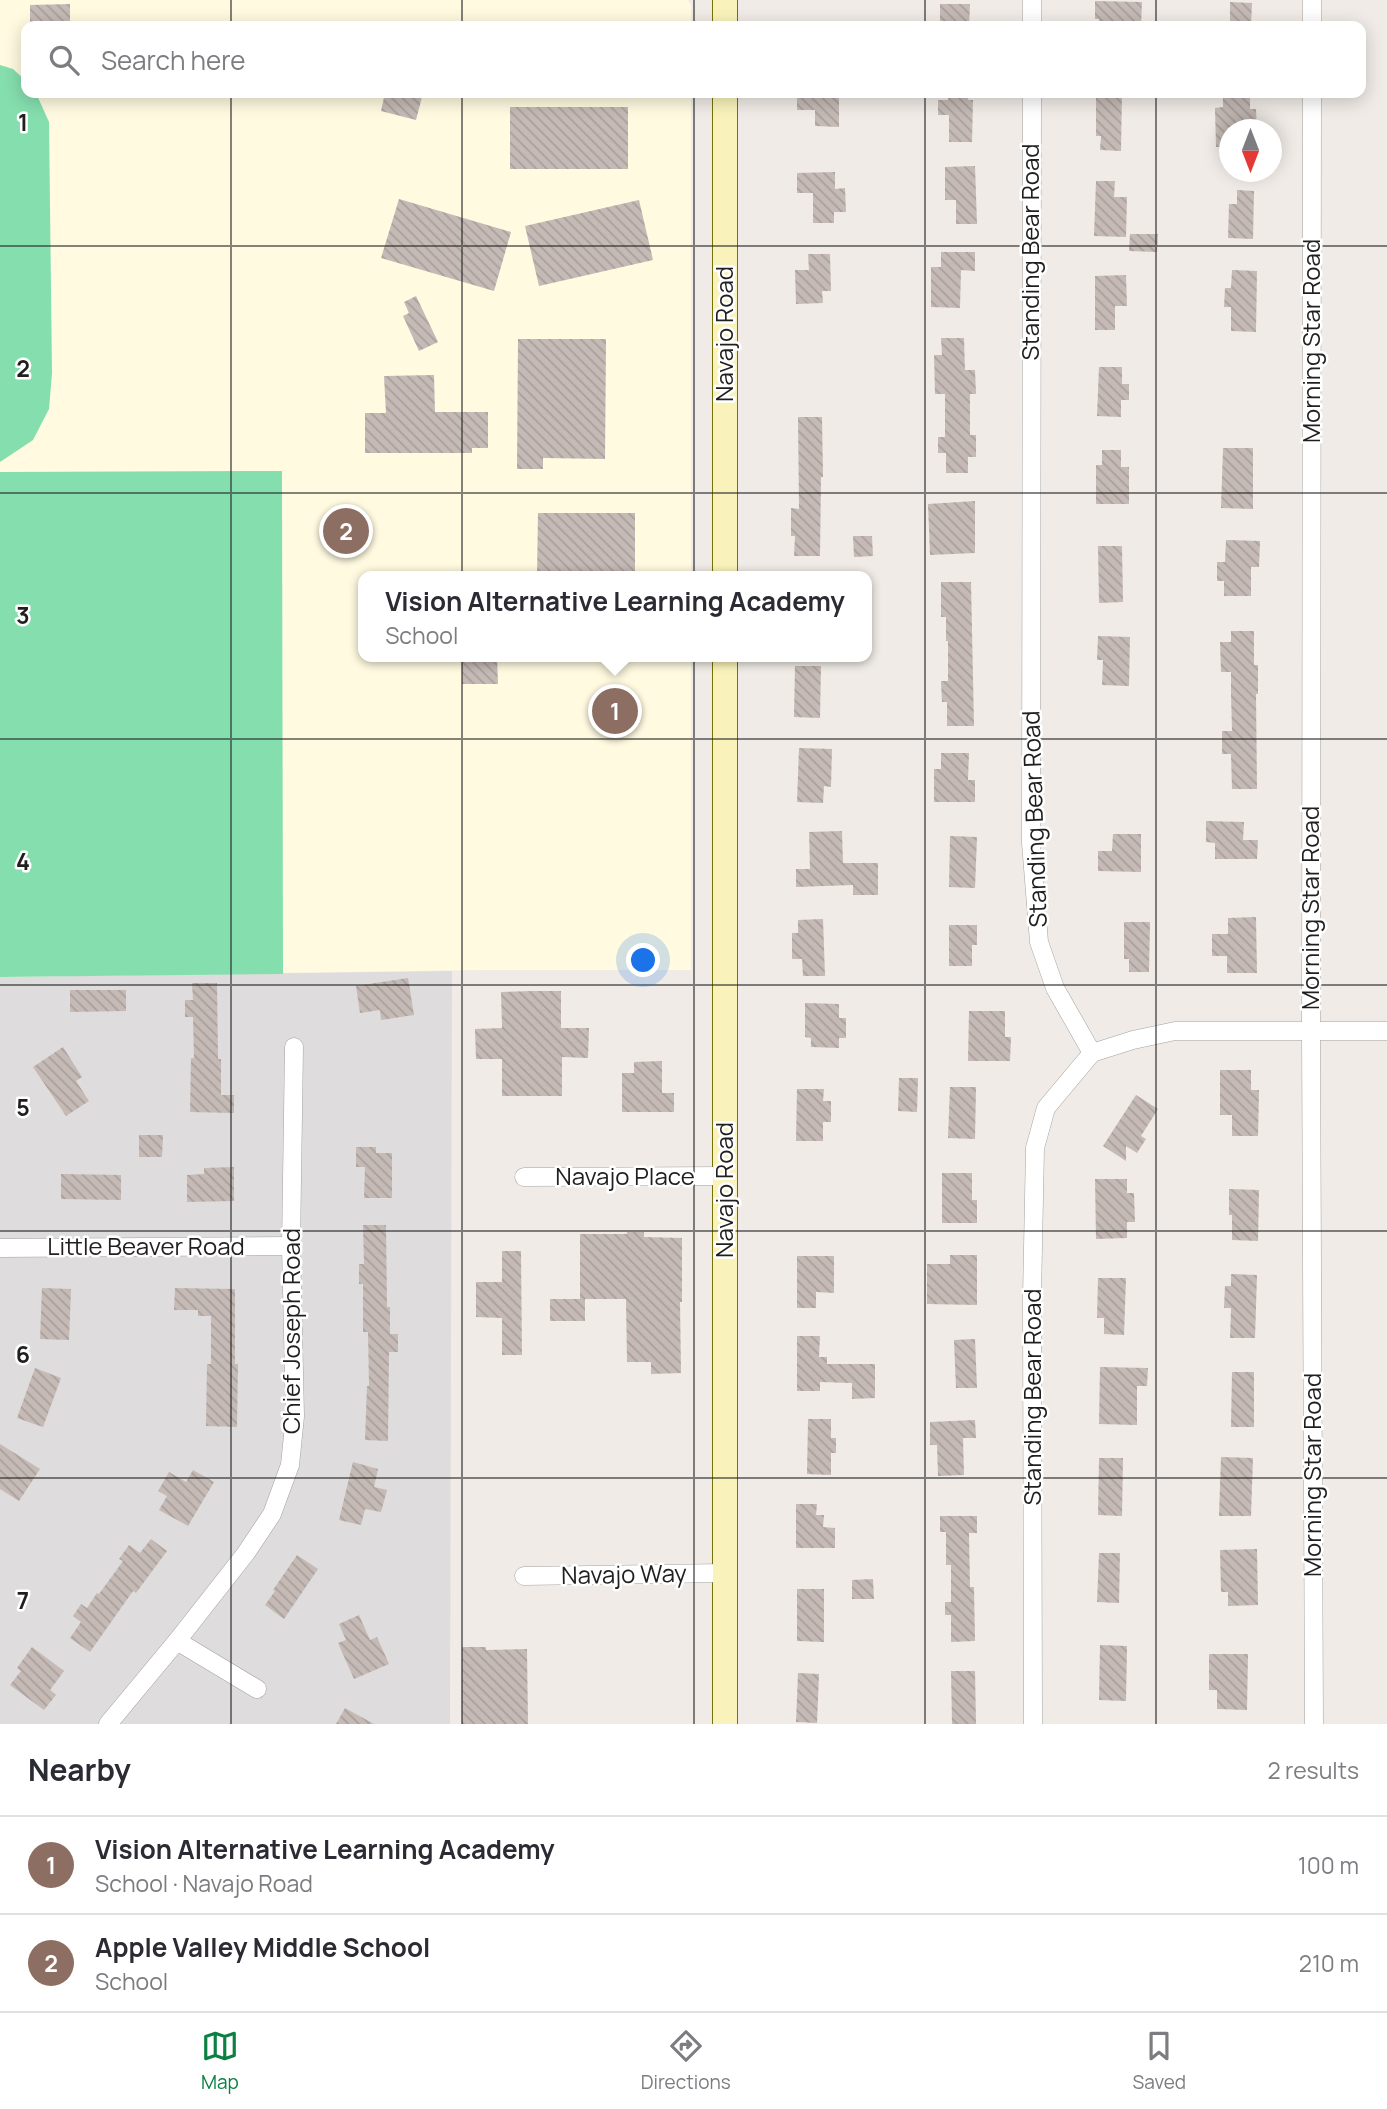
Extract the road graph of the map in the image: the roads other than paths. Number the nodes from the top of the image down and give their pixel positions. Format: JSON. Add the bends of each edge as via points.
{"nodes":[{"id":1,"x":725,"y":0,"type":"edge"},
{"id":2,"x":1032,"y":0,"type":"edge"},
{"id":3,"x":1312,"y":0,"type":"edge"},
{"id":4,"x":725,"y":21,"type":"edge"},
{"id":5,"x":1032,"y":21,"type":"edge"},
{"id":6,"x":1312,"y":21,"type":"edge"},
{"id":7,"x":725,"y":98,"type":"edge"},
{"id":8,"x":1032,"y":98,"type":"edge"},
{"id":9,"x":1312,"y":98,"type":"edge"},
{"id":10,"x":725,"y":571,"type":"edge"},
{"id":11,"x":725,"y":662,"type":"edge"},
{"id":12,"x":1387,"y":1031,"type":"edge"},
{"id":13,"x":1311,"y":1032,"type":"junction"},
{"id":14,"x":294,"y":1047,"type":"dead end"},
{"id":15,"x":1092,"y":1053,"type":"junction"},
{"id":16,"x":725,"y":1176,"type":"junction"},
{"id":17,"x":524,"y":1177,"type":"dead end"},
{"id":18,"x":291,"y":1246,"type":"junction"},
{"id":19,"x":0,"y":1248,"type":"edge"},
{"id":20,"x":724,"y":1573,"type":"junction"},
{"id":21,"x":524,"y":1576,"type":"dead end"},
{"id":22,"x":177,"y":1641,"type":"junction"},
{"id":23,"x":257,"y":1689,"type":"dead end"},
{"id":24,"x":108,"y":1724,"type":"edge"},
{"id":25,"x":725,"y":1724,"type":"edge"},
{"id":26,"x":1033,"y":1724,"type":"edge"},
{"id":27,"x":1314,"y":1724,"type":"edge"}],
"edges":[{"from":1,"to":4,"type":"main road"},
{"from":2,"to":5,"type":"street"},
{"from":3,"to":6,"type":"street"},
{"from":7,"to":10,"type":"main road","name":"Navajo Road"},
{"from":8,"to":15,"type":"street","name":"Standing Bear Road","via":[[1031,844],[1039,942],[1055,988]]},
{"from":9,"to":13,"type":"street","name":"Morning Star Road"},
{"from":11,"to":16,"type":"main road","name":"Navajo Road"},
{"from":12,"to":13,"type":"street"},
{"from":13,"to":15,"type":"street","via":[[1175,1031]]},
{"from":13,"to":27,"type":"street","name":"Morning Star Road"},
{"from":14,"to":18,"type":"street","name":"Chief Joseph Road"},
{"from":15,"to":26,"type":"street","name":"Standing Bear Road","via":[[1046,1108],[1035,1148]]},
{"from":16,"to":17,"type":"street","name":"Navajo Place"},
{"from":16,"to":20,"type":"main road","name":"Navajo Road"},
{"from":18,"to":19,"type":"street","name":"Little Beaver Road"},
{"from":18,"to":22,"type":"street","name":"Chief Joseph Road","via":[[295,1416],[290,1465],[272,1514]]},
{"from":20,"to":21,"type":"street","name":"Navajo Way"},
{"from":20,"to":25,"type":"main road","name":"Navajo Road"},
{"from":22,"to":23,"type":"street"},
{"from":22,"to":24,"type":"street","name":"Chief Joseph Road"}]}
